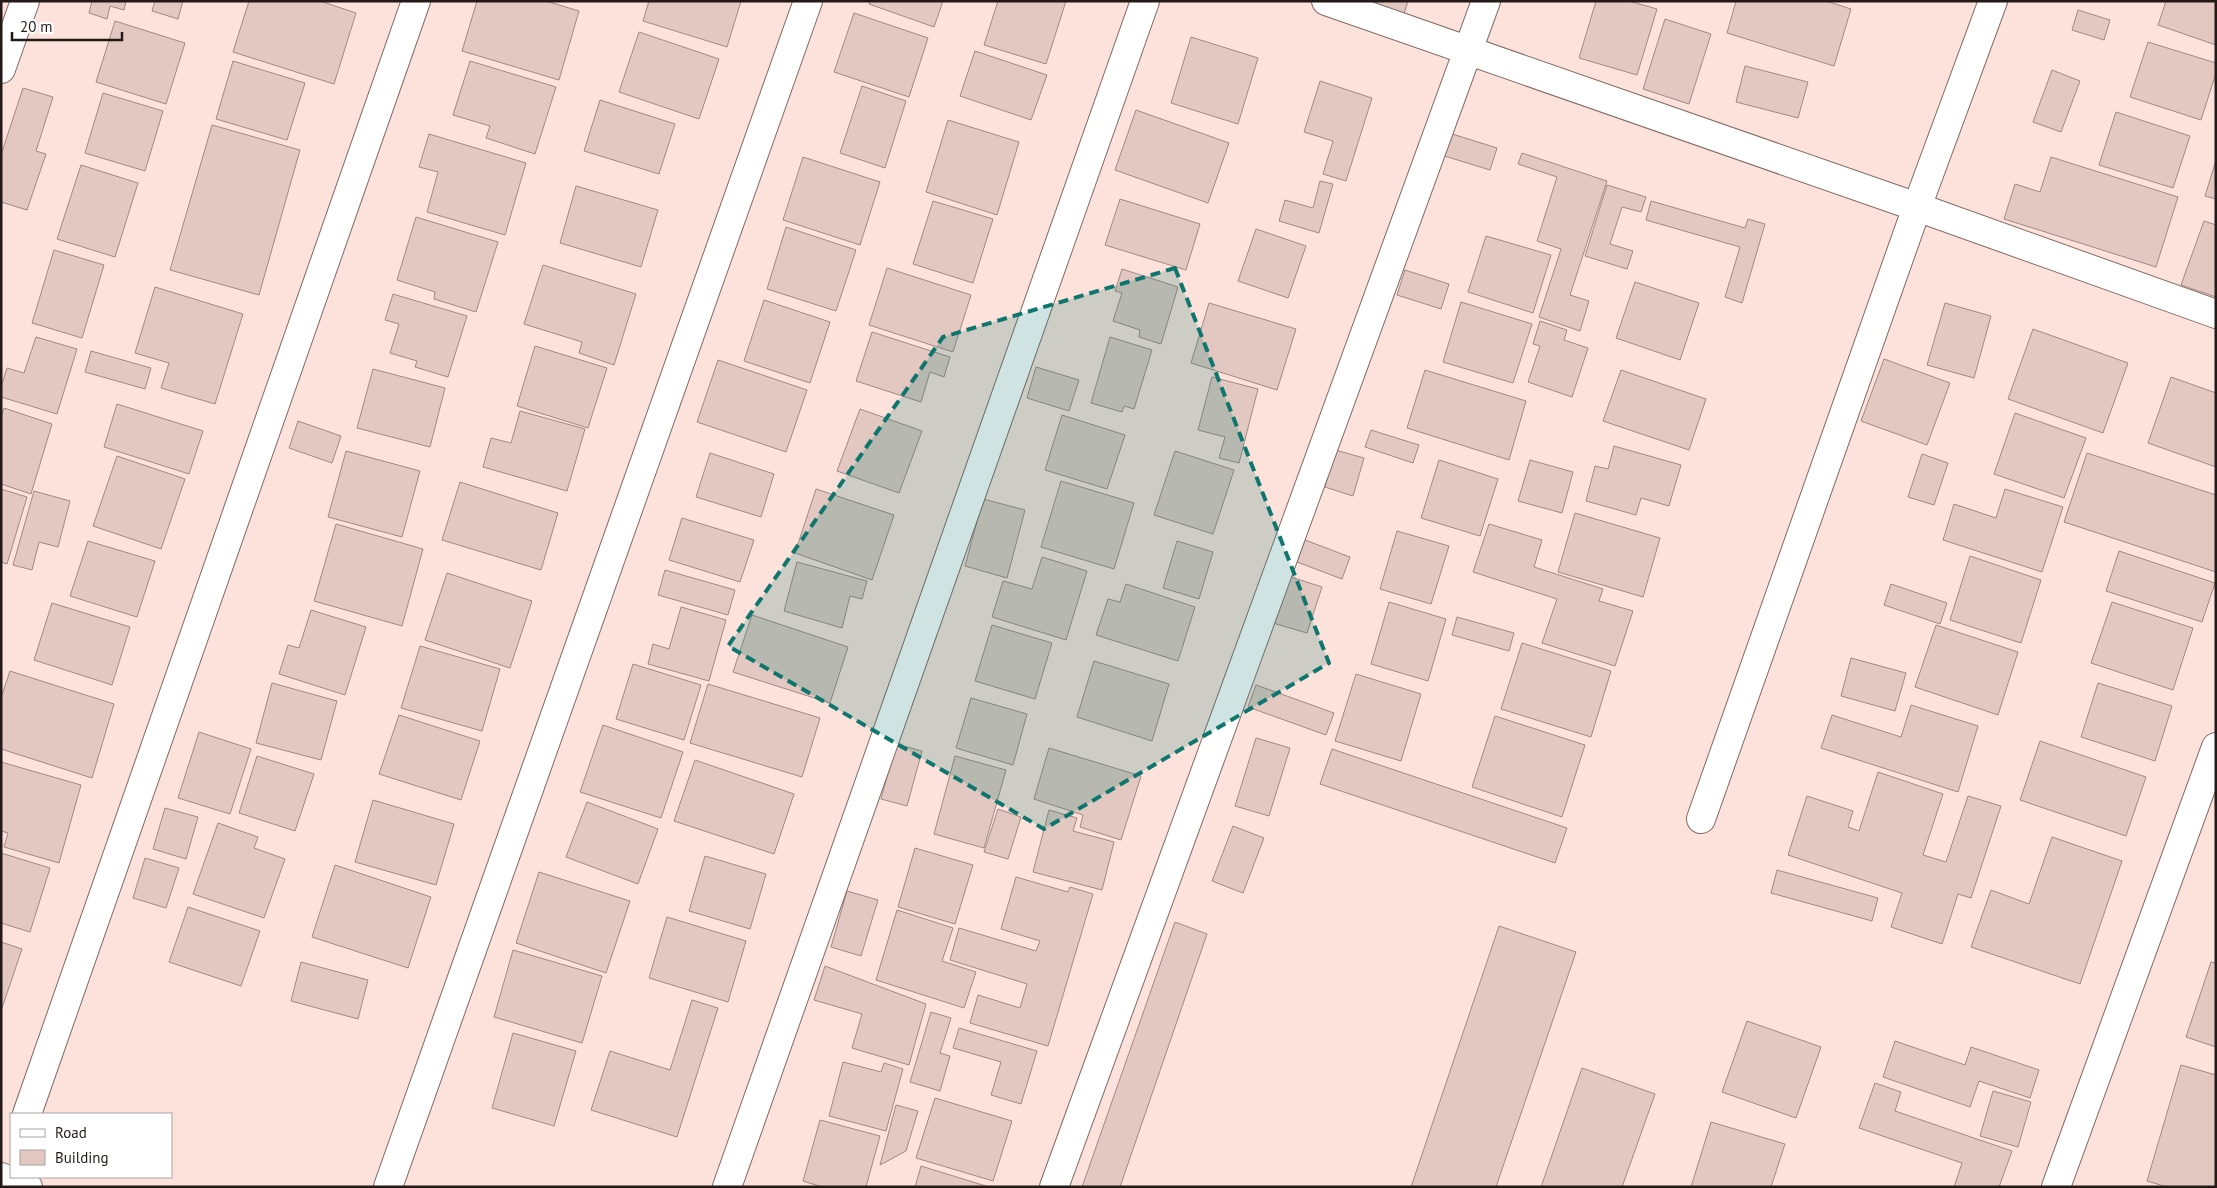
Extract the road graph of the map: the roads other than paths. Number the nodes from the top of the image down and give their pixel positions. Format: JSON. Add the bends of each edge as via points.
{"nodes":[{"id":1,"x":25,"y":1,"type":"edge"},
{"id":2,"x":416,"y":1,"type":"edge"},
{"id":3,"x":808,"y":1,"type":"edge"},
{"id":4,"x":1145,"y":1,"type":"edge"},
{"id":5,"x":1326,"y":1,"type":"edge"},
{"id":6,"x":1486,"y":1,"type":"edge"},
{"id":7,"x":1993,"y":1,"type":"edge"},
{"id":8,"x":1468,"y":51,"type":"junction"},
{"id":9,"x":1,"y":69,"type":"edge"},
{"id":10,"x":1917,"y":207,"type":"junction"},
{"id":11,"x":2216,"y":314,"type":"edge"},
{"id":12,"x":2216,"y":747,"type":"edge"},
{"id":13,"x":1702,"y":819,"type":"dead end"},
{"id":14,"x":27,"y":1113,"type":"edge"},
{"id":15,"x":388,"y":1187,"type":"edge"},
{"id":16,"x":727,"y":1187,"type":"edge"},
{"id":17,"x":1054,"y":1187,"type":"edge"},
{"id":18,"x":2056,"y":1187,"type":"edge"}],
"edges":[{"from":1,"to":9,"type":"street"},
{"from":2,"to":14,"type":"street"},
{"from":3,"to":15,"type":"street"},
{"from":4,"to":16,"type":"street"},
{"from":5,"to":8,"type":"street"},
{"from":6,"to":8,"type":"street"},
{"from":7,"to":10,"type":"street"},
{"from":8,"to":10,"type":"street"},
{"from":8,"to":17,"type":"street"},
{"from":10,"to":11,"type":"street"},
{"from":10,"to":13,"type":"street"},
{"from":12,"to":18,"type":"street"}]}
